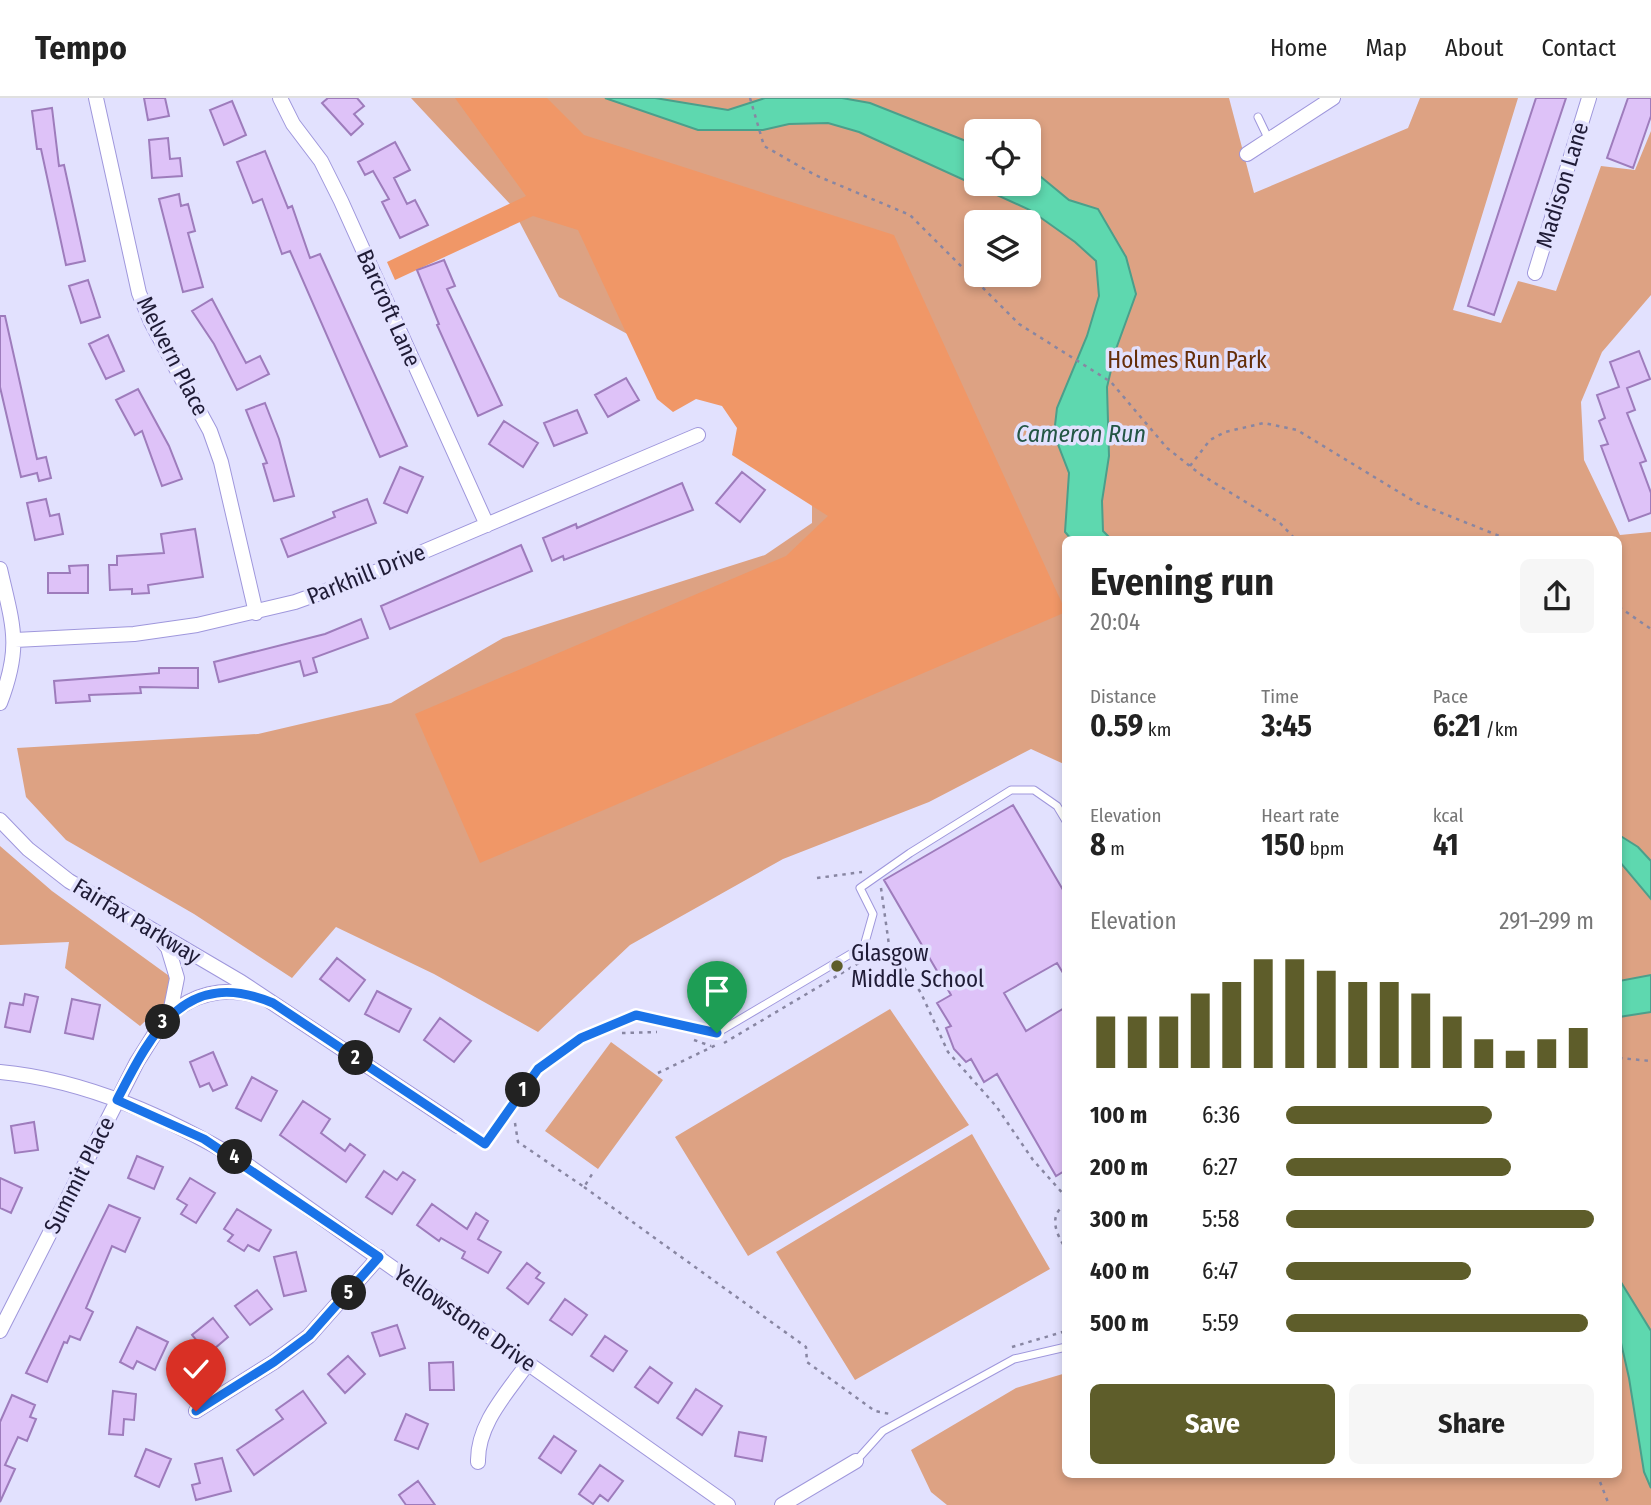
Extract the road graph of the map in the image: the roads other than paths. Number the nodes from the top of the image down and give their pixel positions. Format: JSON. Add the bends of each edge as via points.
{"nodes":[{"id":1,"x":96,"y":98,"type":"edge"},
{"id":2,"x":280,"y":98,"type":"edge"},
{"id":3,"x":1333,"y":98,"type":"edge"},
{"id":4,"x":1589,"y":98,"type":"edge"},
{"id":5,"x":1258,"y":117,"type":"dead end"},
{"id":6,"x":1269,"y":140,"type":"junction"},
{"id":7,"x":1247,"y":154,"type":"dead end"},
{"id":8,"x":1535,"y":273,"type":"dead end"},
{"id":9,"x":698,"y":435,"type":"dead end"},
{"id":10,"x":487,"y":524,"type":"junction"},
{"id":11,"x":0,"y":569,"type":"edge"},
{"id":12,"x":256,"y":613,"type":"junction"},
{"id":13,"x":15,"y":640,"type":"junction"},
{"id":14,"x":0,"y":703,"type":"edge"},
{"id":15,"x":1062,"y":814,"type":"edge"},
{"id":16,"x":0,"y":820,"type":"edge"},
{"id":17,"x":149,"y":927,"type":"junction"},
{"id":18,"x":273,"y":1003,"type":"junction"},
{"id":19,"x":163,"y":1021,"type":"junction"},
{"id":20,"x":0,"y":1072,"type":"edge"},
{"id":21,"x":117,"y":1100,"type":"junction"},
{"id":22,"x":458,"y":1126,"type":"joint"},
{"id":23,"x":379,"y":1257,"type":"junction"},
{"id":24,"x":0,"y":1331,"type":"edge"},
{"id":25,"x":1062,"y":1349,"type":"edge"},
{"id":26,"x":528,"y":1363,"type":"junction"},
{"id":27,"x":196,"y":1411,"type":"dead end"},
{"id":28,"x":856,"y":1461,"type":"joint"},
{"id":29,"x":478,"y":1462,"type":"dead end"},
{"id":30,"x":728,"y":1505,"type":"edge"},
{"id":31,"x":782,"y":1505,"type":"edge"}],
"edges":[{"from":1,"to":12,"type":"street","name":"Melvern Place","via":[[139,293],[210,430]]},
{"from":2,"to":10,"type":"street","name":"Barcroft Lane","via":[[321,161]]},
{"from":3,"to":6,"type":"street"},
{"from":4,"to":8,"type":"street","name":"Madison Lane"},
{"from":5,"to":6,"type":"lane"},
{"from":6,"to":7,"type":"street"},
{"from":9,"to":10,"type":"street","name":"Parkhill Drive"},
{"from":10,"to":12,"type":"street","name":"Parkhill Drive","via":[[359,579]]},
{"from":11,"to":13,"type":"street"},
{"from":12,"to":13,"type":"street","name":"Parkhill Drive","via":[[134,634]]},
{"from":13,"to":14,"type":"street","via":[[12,673]]},
{"from":15,"to":22,"type":"lane","via":[[1034,790],[1011,790],[860,888],[873,914],[864,946],[717,1033],[636,1015],[581,1038],[538,1069],[485,1144]]},
{"from":16,"to":17,"type":"street","name":"Fairfax Parkway","via":[[69,881]]},
{"from":17,"to":18,"type":"street","name":"Fairfax Parkway"},
{"from":17,"to":19,"type":"street","name":"Summit Place","via":[[169,948],[177,978],[174,1000]]},
{"from":18,"to":19,"type":"street","name":"Summit Place","via":[[244,992],[208,994],[191,1000]]},
{"from":18,"to":22,"type":"street","name":"Fairfax Parkway"},
{"from":19,"to":21,"type":"street","name":"Summit Place"},
{"from":20,"to":21,"type":"street","name":"Yellowstone Drive"},
{"from":21,"to":23,"type":"street","name":"Yellowstone Drive","via":[[224,1150]]},
{"from":21,"to":24,"type":"street","name":"Summit Place"},
{"from":23,"to":26,"type":"street","name":"Yellowstone Drive"},
{"from":23,"to":27,"type":"street","via":[[309,1336]]},
{"from":25,"to":28,"type":"lane","via":[[1014,1359],[991,1371],[883,1431]]},
{"from":26,"to":29,"type":"street","via":[[486,1423]]},
{"from":26,"to":30,"type":"street","name":"Yellowstone Drive"},
{"from":28,"to":31,"type":"street"}]}
